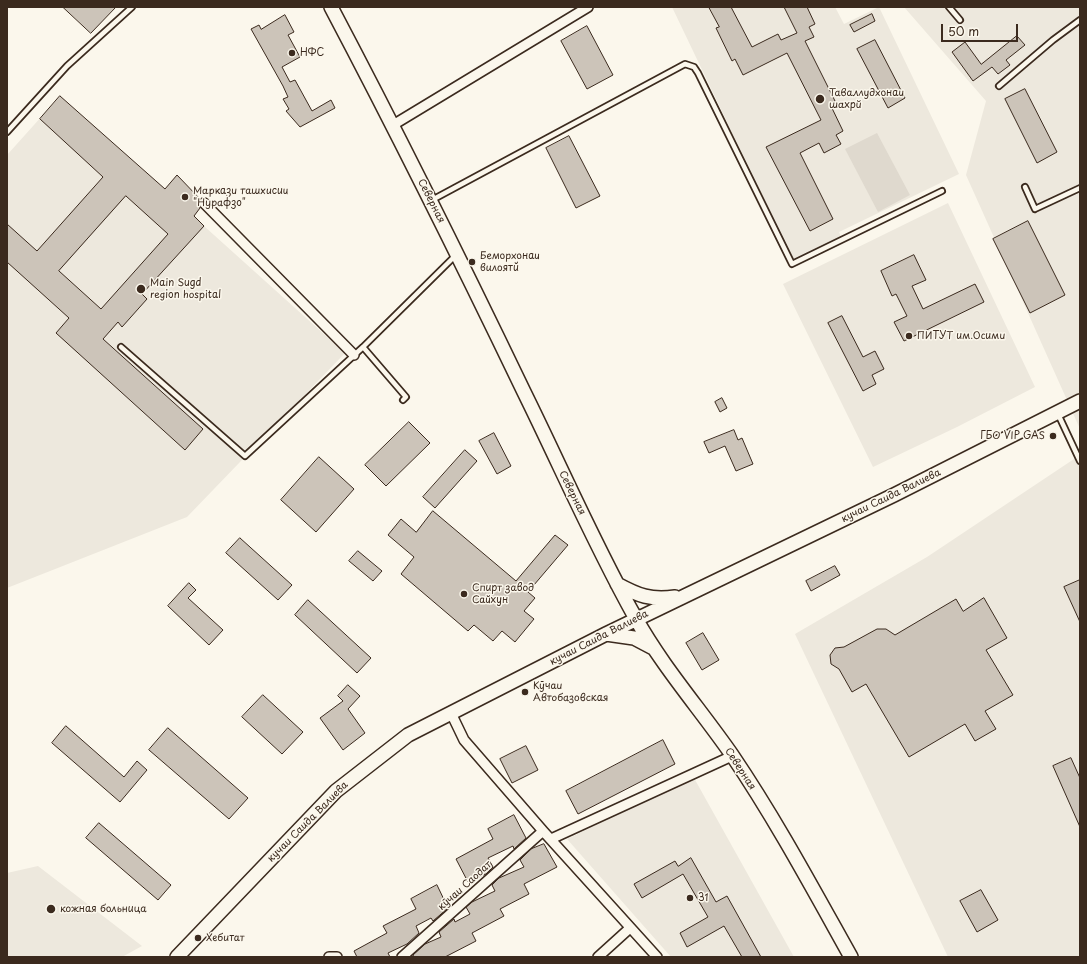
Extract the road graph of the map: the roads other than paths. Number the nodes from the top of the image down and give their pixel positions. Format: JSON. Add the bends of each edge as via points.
{"nodes":[{"id":1,"x":132,"y":7,"type":"edge"},
{"id":2,"x":331,"y":7,"type":"edge"},
{"id":3,"x":588,"y":7,"type":"edge"},
{"id":4,"x":949,"y":7,"type":"edge"},
{"id":5,"x":960,"y":20,"type":"dead end"},
{"id":6,"x":1080,"y":20,"type":"edge"},
{"id":7,"x":999,"y":86,"type":"dead end"},
{"id":8,"x":393,"y":125,"type":"junction"},
{"id":9,"x":7,"y":132,"type":"edge"},
{"id":10,"x":1025,"y":187,"type":"dead end"},
{"id":11,"x":1080,"y":188,"type":"edge"},
{"id":12,"x":942,"y":191,"type":"dead end"},
{"id":13,"x":430,"y":201,"type":"junction"},
{"id":14,"x":204,"y":203,"type":"dead end"},
{"id":15,"x":457,"y":253,"type":"junction"},
{"id":16,"x":363,"y":346,"type":"junction"},
{"id":17,"x":122,"y":347,"type":"dead end"},
{"id":18,"x":354,"y":355,"type":"junction"},
{"id":19,"x":403,"y":400,"type":"dead end"},
{"id":20,"x":1080,"y":401,"type":"edge"},
{"id":21,"x":1058,"y":412,"type":"junction"},
{"id":22,"x":1080,"y":461,"type":"edge"},
{"id":23,"x":617,"y":584,"type":"junction"},
{"id":24,"x":683,"y":596,"type":"junction"},
{"id":25,"x":636,"y":619,"type":"junction"},
{"id":26,"x":606,"y":634,"type":"junction"},
{"id":27,"x":654,"y":649,"type":"junction"},
{"id":28,"x":451,"y":713,"type":"junction"},
{"id":29,"x":732,"y":756,"type":"junction"},
{"id":30,"x":543,"y":831,"type":"junction"},
{"id":31,"x":551,"y":839,"type":"junction"},
{"id":32,"x":630,"y":928,"type":"junction"},
{"id":33,"x":178,"y":957,"type":"edge"},
{"id":34,"x":329,"y":957,"type":"edge"},
{"id":35,"x":337,"y":957,"type":"edge"},
{"id":36,"x":402,"y":957,"type":"edge"},
{"id":37,"x":598,"y":957,"type":"edge"},
{"id":38,"x":657,"y":957,"type":"edge"},
{"id":39,"x":851,"y":957,"type":"edge"}],
"edges":[{"from":1,"to":9,"type":"lane","via":[[68,66]]},
{"from":2,"to":8,"type":"main road","name":"Северная"},
{"from":3,"to":8,"type":"street"},
{"from":4,"to":5,"type":"lane"},
{"from":6,"to":7,"type":"lane"},
{"from":8,"to":13,"type":"main road","name":"Северная"},
{"from":10,"to":11,"type":"lane","via":[[1035,209]]},
{"from":12,"to":13,"type":"lane","via":[[792,264],[698,73],[694,67],[685,64]]},
{"from":13,"to":15,"type":"main road","name":"Северная"},
{"from":14,"to":18,"type":"street"},
{"from":15,"to":16,"type":"lane"},
{"from":15,"to":23,"type":"main road","name":"Северная"},
{"from":16,"to":18,"type":"lane"},
{"from":16,"to":19,"type":"lane","via":[[406,397]]},
{"from":17,"to":18,"type":"lane","via":[[244,456]]},
{"from":20,"to":21,"type":"main road","name":"кучаи Саида Валиева"},
{"from":21,"to":22,"type":"lane"},
{"from":21,"to":24,"type":"main road","name":"кучаи Саида Валиева","via":[[887,499]]},
{"from":23,"to":24,"type":"main road","via":[[651,599]]},
{"from":23,"to":25,"type":"main road","name":"Северная"},
{"from":24,"to":25,"type":"main road","name":"кучаи Саида Валиева"},
{"from":25,"to":26,"type":"main road","name":"кучаи Саида Валиева"},
{"from":25,"to":27,"type":"main road","name":"Северная"},
{"from":26,"to":27,"type":"main road","via":[[634,638]]},
{"from":26,"to":28,"type":"main road","name":"кучаи Саида Валиева"},
{"from":27,"to":29,"type":"main road","name":"Северная"},
{"from":28,"to":30,"type":"street","via":[[464,740]]},
{"from":28,"to":33,"type":"main road","name":"кучаи Саида Валиева","via":[[408,734],[336,791]]},
{"from":29,"to":31,"type":"street"},
{"from":29,"to":39,"type":"main road","name":"Северная","via":[[793,855]]},
{"from":30,"to":31,"type":"street"},
{"from":30,"to":36,"type":"street","name":"кӯчаи Саодат"},
{"from":31,"to":32,"type":"street"},
{"from":32,"to":37,"type":"street"},
{"from":32,"to":38,"type":"street"},
{"from":34,"to":35,"type":"street"}]}
